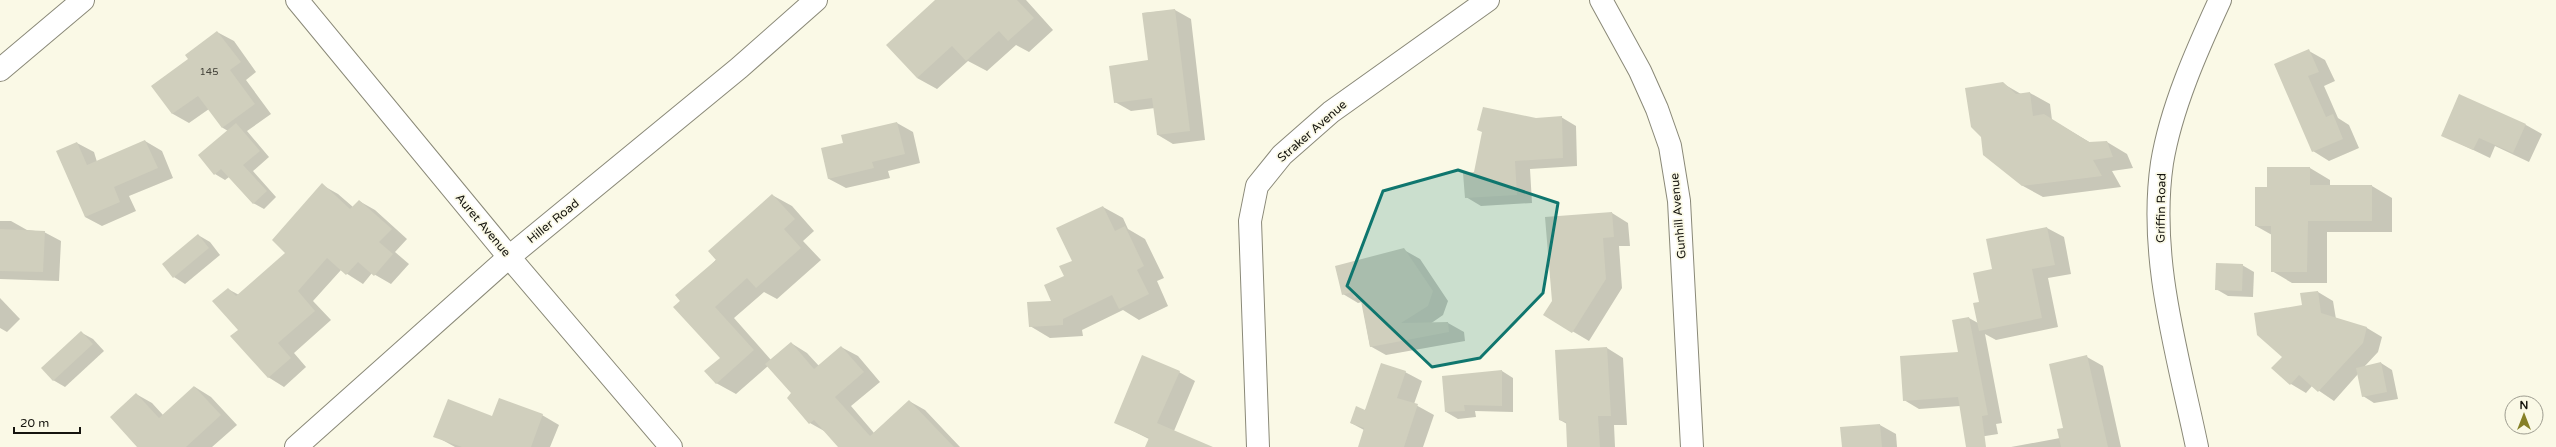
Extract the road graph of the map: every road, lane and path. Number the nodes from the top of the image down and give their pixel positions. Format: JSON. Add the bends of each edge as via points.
{"nodes":[{"id":1,"x":82,"y":0,"type":"edge"},
{"id":2,"x":297,"y":0,"type":"edge"},
{"id":3,"x":816,"y":0,"type":"edge"},
{"id":4,"x":1488,"y":0,"type":"edge"},
{"id":5,"x":1601,"y":0,"type":"edge"},
{"id":6,"x":2220,"y":0,"type":"edge"},
{"id":7,"x":0,"y":70,"type":"edge"},
{"id":8,"x":509,"y":257,"type":"junction"},
{"id":9,"x":296,"y":447,"type":"edge"},
{"id":10,"x":671,"y":447,"type":"edge"},
{"id":11,"x":1258,"y":447,"type":"edge"},
{"id":12,"x":1692,"y":447,"type":"edge"},
{"id":13,"x":2197,"y":447,"type":"edge"}],
"edges":[{"from":1,"to":7,"type":"street"},
{"from":2,"to":8,"type":"street","name":"Auret Avenue"},
{"from":3,"to":8,"type":"street","name":"Hiller Road","via":[[740,68]]},
{"from":4,"to":11,"type":"street","name":"Straker Avenue","via":[[1331,112],[1282,155],[1257,186],[1250,228]]},
{"from":5,"to":12,"type":"street","name":"Gunhill Avenue","via":[[1640,71],[1670,146],[1679,201]]},
{"from":6,"to":13,"type":"street","name":"Griffin Road","via":[[2198,48],[2162,162],[2158,230],[2165,293]]},
{"from":8,"to":9,"type":"street","name":"Hiller Road"},
{"from":8,"to":10,"type":"street","name":"Auret Avenue"}]}
